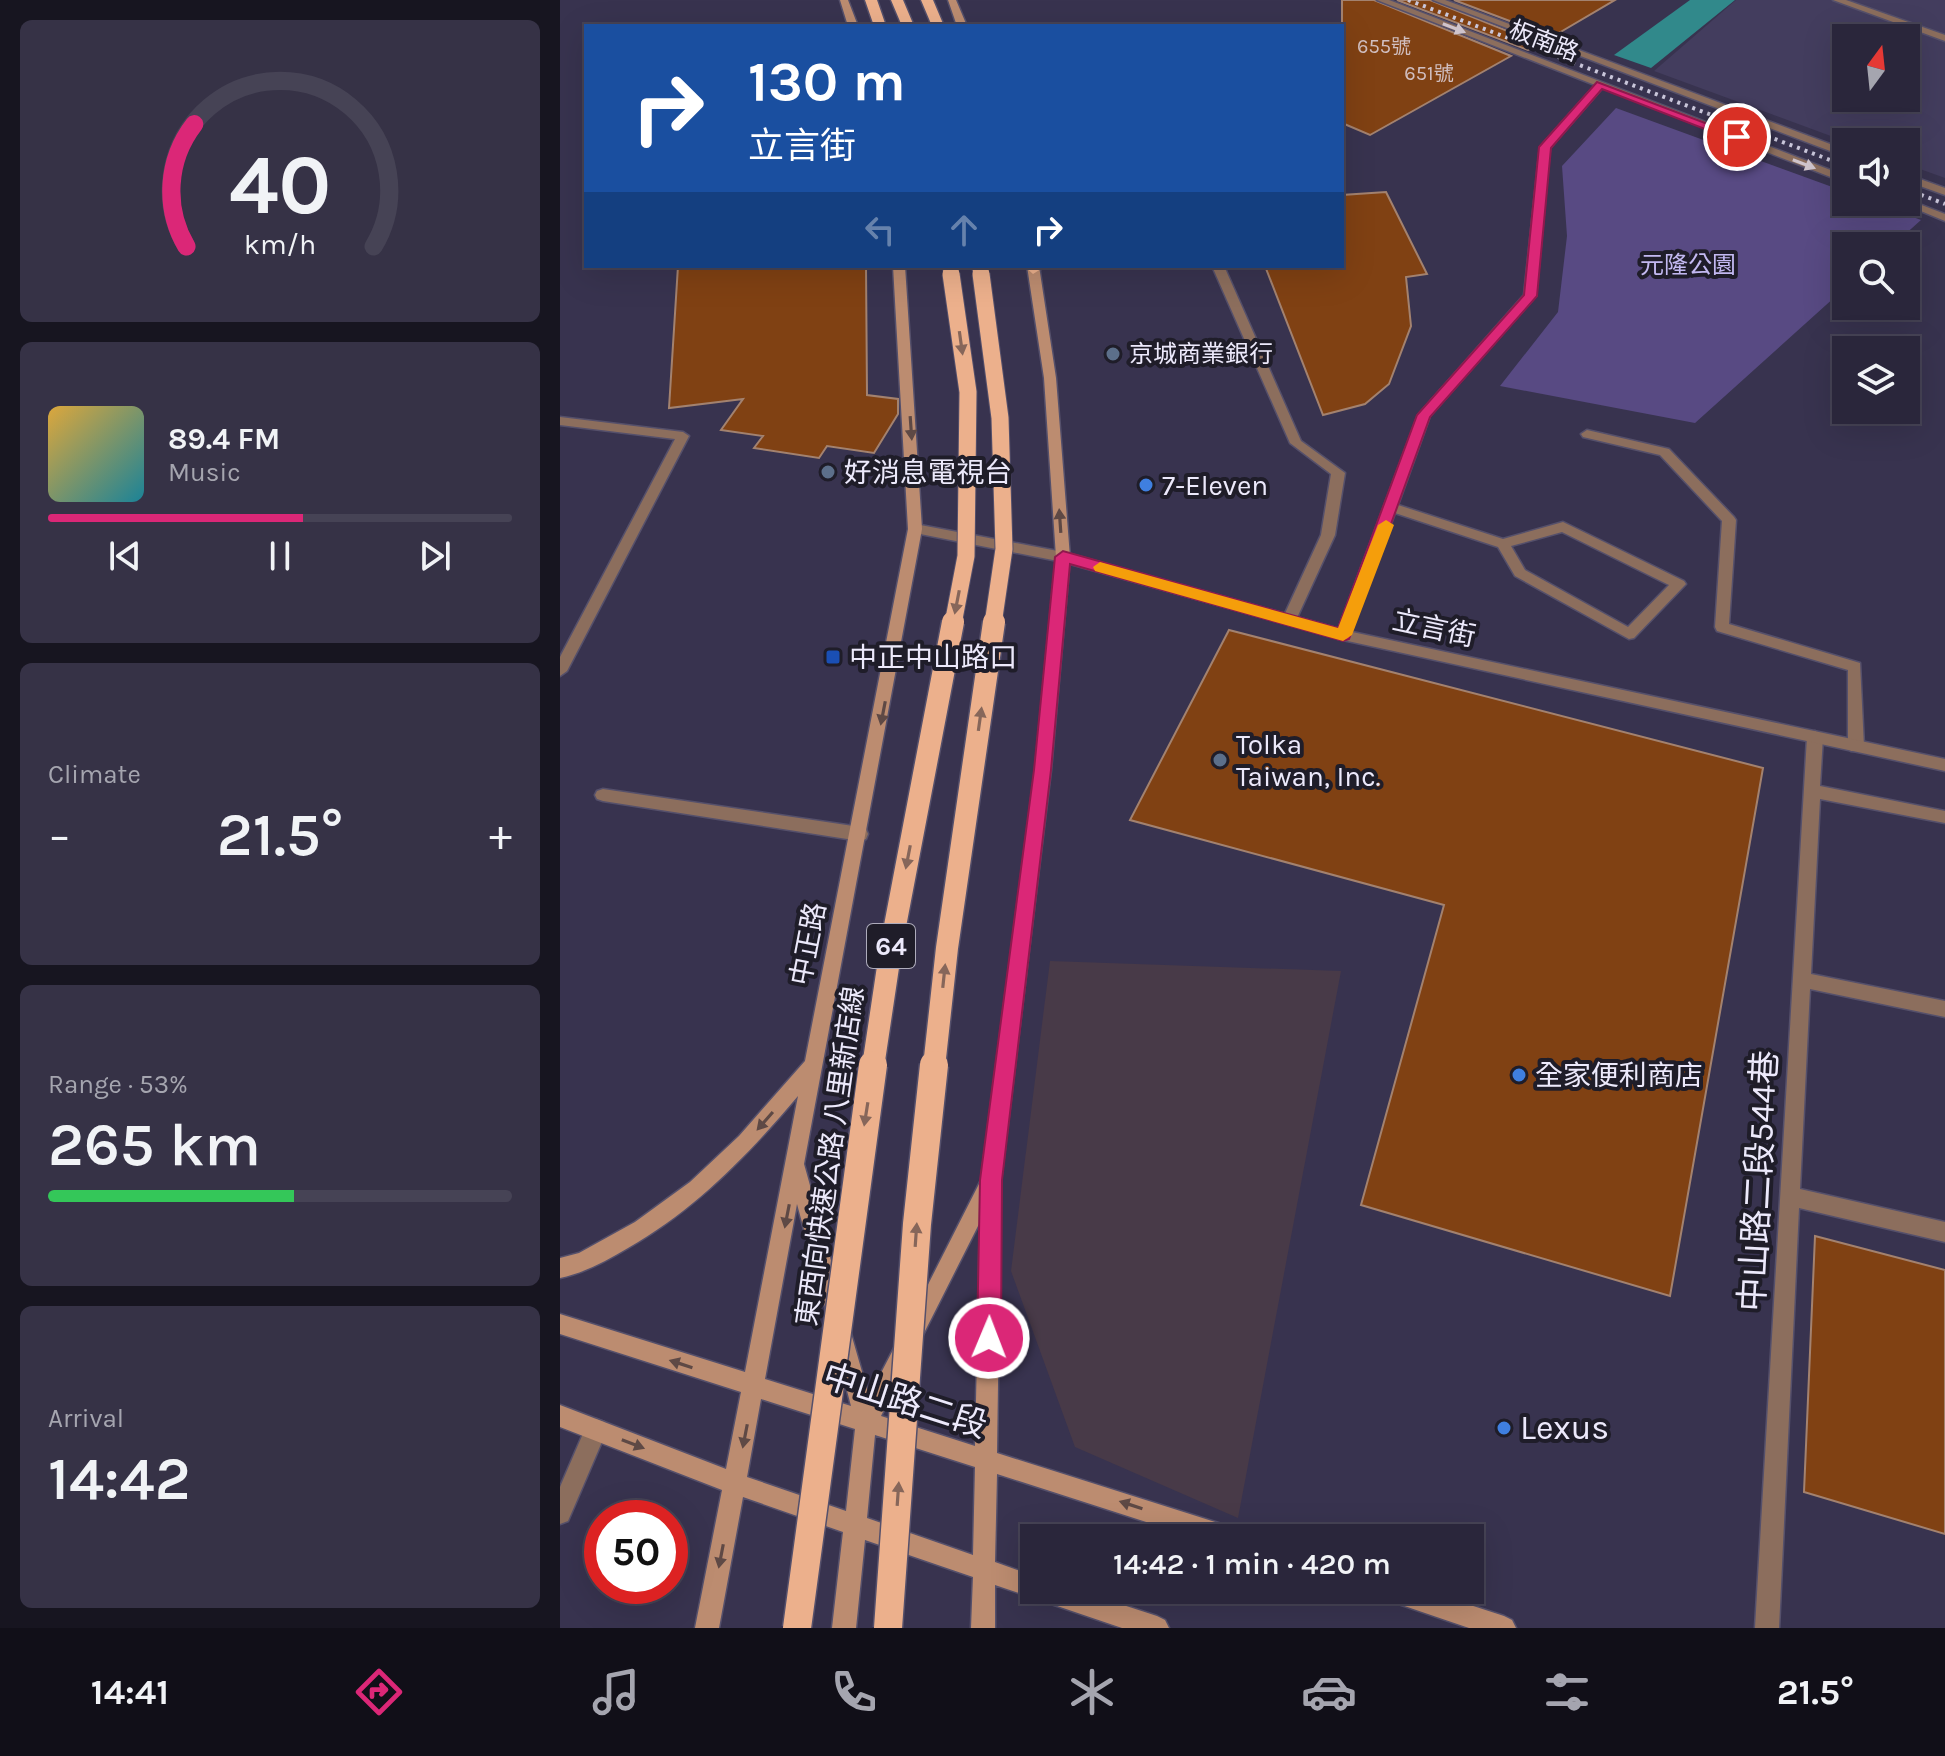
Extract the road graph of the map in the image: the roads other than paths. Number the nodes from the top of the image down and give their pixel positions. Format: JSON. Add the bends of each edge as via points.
{"nodes":[{"id":1,"x":844,"y":0,"type":"edge"},
{"id":2,"x":871,"y":0,"type":"edge"},
{"id":3,"x":897,"y":0,"type":"edge"},
{"id":4,"x":927,"y":0,"type":"edge"},
{"id":5,"x":952,"y":0,"type":"edge"},
{"id":6,"x":1381,"y":0,"type":"edge"},
{"id":7,"x":1437,"y":0,"type":"edge"},
{"id":8,"x":1837,"y":0,"type":"edge"},
{"id":9,"x":852,"y":24,"type":"edge"},
{"id":10,"x":879,"y":24,"type":"edge"},
{"id":11,"x":907,"y":24,"type":"edge"},
{"id":12,"x":937,"y":24,"type":"edge"},
{"id":13,"x":961,"y":24,"type":"edge"},
{"id":14,"x":1945,"y":38,"type":"edge"},
{"id":15,"x":1601,"y":85,"type":"junction"},
{"id":16,"x":1832,"y":149,"type":"edge"},
{"id":17,"x":1832,"y":175,"type":"edge"},
{"id":18,"x":1920,"y":182,"type":"edge"},
{"id":19,"x":1945,"y":192,"type":"edge"},
{"id":20,"x":1920,"y":208,"type":"edge"},
{"id":21,"x":1945,"y":218,"type":"edge"},
{"id":22,"x":899,"y":268,"type":"edge"},
{"id":23,"x":950,"y":268,"type":"edge"},
{"id":24,"x":979,"y":268,"type":"edge"},
{"id":25,"x":1033,"y":268,"type":"edge"},
{"id":26,"x":1219,"y":268,"type":"edge"},
{"id":27,"x":560,"y":421,"type":"edge"},
{"id":28,"x":1587,"y":434,"type":"dead end"},
{"id":29,"x":1393,"y":508,"type":"junction"},
{"id":30,"x":915,"y":529,"type":"junction"},
{"id":31,"x":1503,"y":544,"type":"junction"},
{"id":32,"x":1063,"y":557,"type":"junction"},
{"id":33,"x":1289,"y":620,"type":"junction"},
{"id":34,"x":1343,"y":635,"type":"junction"},
{"id":35,"x":560,"y":671,"type":"edge"},
{"id":36,"x":1815,"y":737,"type":"junction"},
{"id":37,"x":1856,"y":747,"type":"junction"},
{"id":38,"x":1945,"y":765,"type":"edge"},
{"id":39,"x":1812,"y":791,"type":"junction"},
{"id":40,"x":603,"y":795,"type":"dead end"},
{"id":41,"x":1945,"y":817,"type":"edge"},
{"id":42,"x":860,"y":834,"type":"junction"},
{"id":43,"x":1801,"y":980,"type":"junction"},
{"id":44,"x":1945,"y":1009,"type":"edge"},
{"id":45,"x":816,"y":1062,"type":"junction"},
{"id":46,"x":797,"y":1165,"type":"junction"},
{"id":47,"x":991,"y":1180,"type":"junction"},
{"id":48,"x":1790,"y":1196,"type":"junction"},
{"id":49,"x":1945,"y":1232,"type":"edge"},
{"id":50,"x":560,"y":1268,"type":"edge"},
{"id":51,"x":560,"y":1324,"type":"edge"},
{"id":52,"x":755,"y":1388,"type":"junction"},
{"id":53,"x":560,"y":1416,"type":"edge"},
{"id":54,"x":866,"y":1424,"type":"junction"},
{"id":55,"x":596,"y":1430,"type":"junction"},
{"id":56,"x":987,"y":1463,"type":"junction"},
{"id":57,"x":736,"y":1484,"type":"junction"},
{"id":58,"x":560,"y":1513,"type":"edge"},
{"id":59,"x":1189,"y":1524,"type":"edge"},
{"id":60,"x":855,"y":1525,"type":"junction"},
{"id":61,"x":983,"y":1570,"type":"junction"},
{"id":62,"x":1020,"y":1582,"type":"edge"},
{"id":63,"x":1084,"y":1604,"type":"edge"},
{"id":64,"x":1431,"y":1604,"type":"edge"},
{"id":65,"x":707,"y":1628,"type":"edge"},
{"id":66,"x":797,"y":1628,"type":"edge"},
{"id":67,"x":844,"y":1628,"type":"edge"},
{"id":68,"x":888,"y":1628,"type":"edge"},
{"id":69,"x":983,"y":1628,"type":"edge"},
{"id":70,"x":1157,"y":1628,"type":"edge"},
{"id":71,"x":1504,"y":1628,"type":"edge"},
{"id":72,"x":1767,"y":1628,"type":"edge"}],
"edges":[{"from":1,"to":9,"type":"main road"},
{"from":2,"to":10,"type":"highway"},
{"from":3,"to":11,"type":"highway"},
{"from":4,"to":12,"type":"highway"},
{"from":5,"to":13,"type":"main road"},
{"from":6,"to":15,"type":"street","name":"板南路","one_way":true},
{"from":7,"to":16,"type":"street","name":"板南路"},
{"from":8,"to":14,"type":"street"},
{"from":15,"to":17,"type":"street","name":"板南路","one_way":true},
{"from":15,"to":29,"type":"street","via":[[1545,147],[1530,296],[1424,415]]},
{"from":18,"to":19,"type":"street"},
{"from":20,"to":21,"type":"street"},
{"from":22,"to":30,"type":"main road","name":"中正路","one_way":true},
{"from":23,"to":66,"type":"highway","name":"東西向快速公路 八里新店線","number":"64","one_way":true,"bridge":true,"via":[[968,392],[966,556],[891,947]]},
{"from":68,"to":24,"type":"highway","number":"64","one_way":true,"bridge":true,"via":[[917,1224],[935,1055],[1004,549],[1000,418]]},
{"from":32,"to":25,"type":"main road","one_way":true,"via":[[1050,378]]},
{"from":26,"to":33,"type":"street","via":[[1296,443],[1338,473],[1328,535]]},
{"from":27,"to":35,"type":"street","via":[[683,436]]},
{"from":28,"to":37,"type":"street","via":[[1664,452],[1729,520],[1722,627],[1855,667]]},
{"from":29,"to":31,"type":"street"},
{"from":29,"to":34,"type":"street"},
{"from":30,"to":32,"type":"street","name":"立言街"},
{"from":30,"to":42,"type":"main road","name":"中正路","one_way":true},
{"from":31,"to":31,"type":"street","via":[[1520,573],[1629,634],[1679,584],[1563,527]]},
{"from":32,"to":33,"type":"street","name":"立言街"},
{"from":32,"to":47,"type":"main road","via":[[1043,770]]},
{"from":33,"to":34,"type":"street","name":"立言街"},
{"from":34,"to":36,"type":"street","name":"立言街"},
{"from":36,"to":37,"type":"street","name":"立言街"},
{"from":36,"to":39,"type":"street","name":"中山路二段544巷"},
{"from":37,"to":38,"type":"street","name":"立言街"},
{"from":39,"to":41,"type":"street"},
{"from":39,"to":43,"type":"street","name":"中山路二段544巷"},
{"from":40,"to":42,"type":"street"},
{"from":42,"to":45,"type":"main road","name":"中正路"},
{"from":43,"to":44,"type":"street"},
{"from":43,"to":48,"type":"street","name":"中山路二段544巷"},
{"from":45,"to":46,"type":"main road","name":"中正路"},
{"from":45,"to":50,"type":"main road","one_way":true,"via":[[735,1157],[653,1225],[575,1266]]},
{"from":46,"to":52,"type":"main road","name":"中正路","one_way":true},
{"from":46,"to":54,"type":"main road"},
{"from":47,"to":54,"type":"main road"},
{"from":47,"to":56,"type":"main road"},
{"from":48,"to":49,"type":"street"},
{"from":48,"to":72,"type":"street","name":"中山路二段544巷"},
{"from":52,"to":51,"type":"main road","name":"中山路二段","one_way":true},
{"from":52,"to":54,"type":"main road","name":"中山路二段"},
{"from":52,"to":57,"type":"main road","name":"中正路","one_way":true},
{"from":53,"to":55,"type":"main road"},
{"from":54,"to":56,"type":"main road","name":"中山路二段"},
{"from":54,"to":60,"type":"main road"},
{"from":55,"to":57,"type":"main road","one_way":true},
{"from":55,"to":58,"type":"street"},
{"from":59,"to":56,"type":"main road","name":"中山路二段","one_way":true},
{"from":56,"to":61,"type":"main road"},
{"from":57,"to":60,"type":"main road"},
{"from":57,"to":65,"type":"main road","name":"中正路","one_way":true},
{"from":60,"to":61,"type":"main road"},
{"from":60,"to":67,"type":"main road"},
{"from":61,"to":62,"type":"main road"},
{"from":61,"to":69,"type":"main road"},
{"from":63,"to":70,"type":"main road"},
{"from":64,"to":71,"type":"main road"}]}
